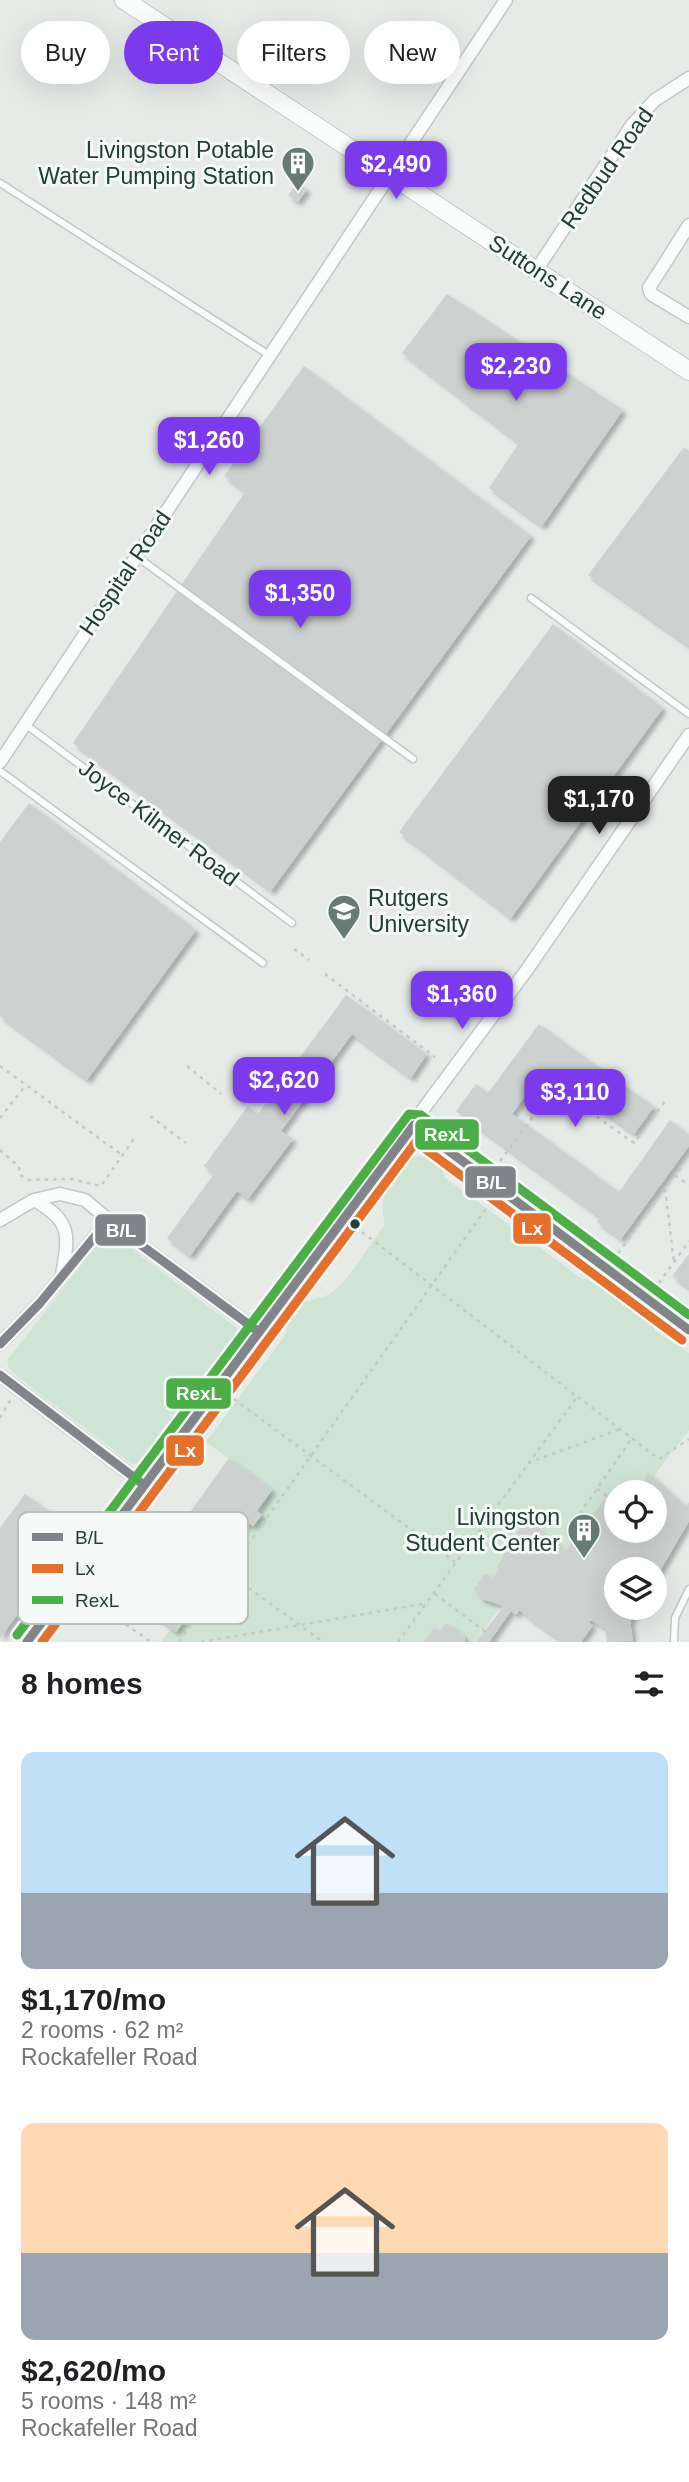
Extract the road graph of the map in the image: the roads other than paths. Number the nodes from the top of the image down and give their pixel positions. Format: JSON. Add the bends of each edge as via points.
{"nodes":[{"id":1,"x":124,"y":0,"type":"edge"},
{"id":2,"x":506,"y":0,"type":"edge"},
{"id":3,"x":689,"y":78,"type":"edge"},
{"id":4,"x":389,"y":174,"type":"junction"},
{"id":5,"x":0,"y":183,"type":"edge"},
{"id":6,"x":689,"y":225,"type":"edge"},
{"id":7,"x":537,"y":269,"type":"junction"},
{"id":8,"x":689,"y":317,"type":"edge"},
{"id":9,"x":270,"y":355,"type":"junction"},
{"id":10,"x":689,"y":371,"type":"edge"},
{"id":11,"x":136,"y":556,"type":"junction"},
{"id":12,"x":531,"y":598,"type":"dead end"},
{"id":13,"x":689,"y":714,"type":"edge"},
{"id":14,"x":25,"y":724,"type":"junction"},
{"id":15,"x":689,"y":735,"type":"edge"},
{"id":16,"x":7,"y":742,"type":"edge"},
{"id":17,"x":413,"y":759,"type":"dead end"},
{"id":18,"x":0,"y":762,"type":"edge"},
{"id":19,"x":0,"y":771,"type":"edge"},
{"id":20,"x":292,"y":923,"type":"dead end"},
{"id":21,"x":263,"y":963,"type":"dead end"},
{"id":22,"x":414,"y":1125,"type":"junction"},
{"id":23,"x":34,"y":1200,"type":"junction"},
{"id":24,"x":0,"y":1220,"type":"edge"},
{"id":25,"x":118,"y":1228,"type":"junction"},
{"id":26,"x":61,"y":1278,"type":"junction"},
{"id":27,"x":689,"y":1330,"type":"edge"},
{"id":28,"x":259,"y":1332,"type":"junction"},
{"id":29,"x":0,"y":1344,"type":"edge"},
{"id":30,"x":0,"y":1375,"type":"edge"},
{"id":31,"x":144,"y":1485,"type":"junction"},
{"id":32,"x":124,"y":1512,"type":"edge"},
{"id":33,"x":689,"y":1589,"type":"edge"},
{"id":34,"x":40,"y":1624,"type":"edge"},
{"id":35,"x":27,"y":1642,"type":"edge"},
{"id":36,"x":674,"y":1642,"type":"edge"}],
"edges":[{"from":1,"to":4,"type":"street","name":"Suttons Lane"},
{"from":2,"to":4,"type":"street","name":"Hospital Road"},
{"from":3,"to":7,"type":"street","name":"Redbud Road","via":[[655,100],[632,125]]},
{"from":4,"to":7,"type":"street","name":"Suttons Lane"},
{"from":4,"to":9,"type":"street","name":"Hospital Road"},
{"from":5,"to":9,"type":"lane"},
{"from":6,"to":8,"type":"street","via":[[649,288],[651,294]]},
{"from":7,"to":10,"type":"street","name":"Suttons Lane"},
{"from":9,"to":11,"type":"street","name":"Hospital Road"},
{"from":11,"to":14,"type":"street","name":"Hospital Road"},
{"from":11,"to":17,"type":"lane"},
{"from":12,"to":13,"type":"lane"},
{"from":14,"to":16,"type":"street","name":"Hospital Road"},
{"from":14,"to":20,"type":"lane","name":"Joyce Kilmer Road"},
{"from":15,"to":22,"type":"street"},
{"from":16,"to":18,"type":"street","name":"Hospital Road"},
{"from":19,"to":21,"type":"lane"},
{"from":22,"to":27,"type":"street"},
{"from":22,"to":28,"type":"street"},
{"from":23,"to":24,"type":"street"},
{"from":23,"to":25,"type":"street","via":[[61,1194],[85,1200]]},
{"from":23,"to":26,"type":"street","via":[[63,1222],[67,1247]]},
{"from":25,"to":26,"type":"street","via":[[97,1234]]},
{"from":25,"to":28,"type":"street"},
{"from":26,"to":29,"type":"street"},
{"from":28,"to":31,"type":"street"},
{"from":30,"to":31,"type":"street"},
{"from":31,"to":32,"type":"street"},
{"from":33,"to":36,"type":"lane","via":[[675,1618]]},
{"from":34,"to":35,"type":"street"}]}
